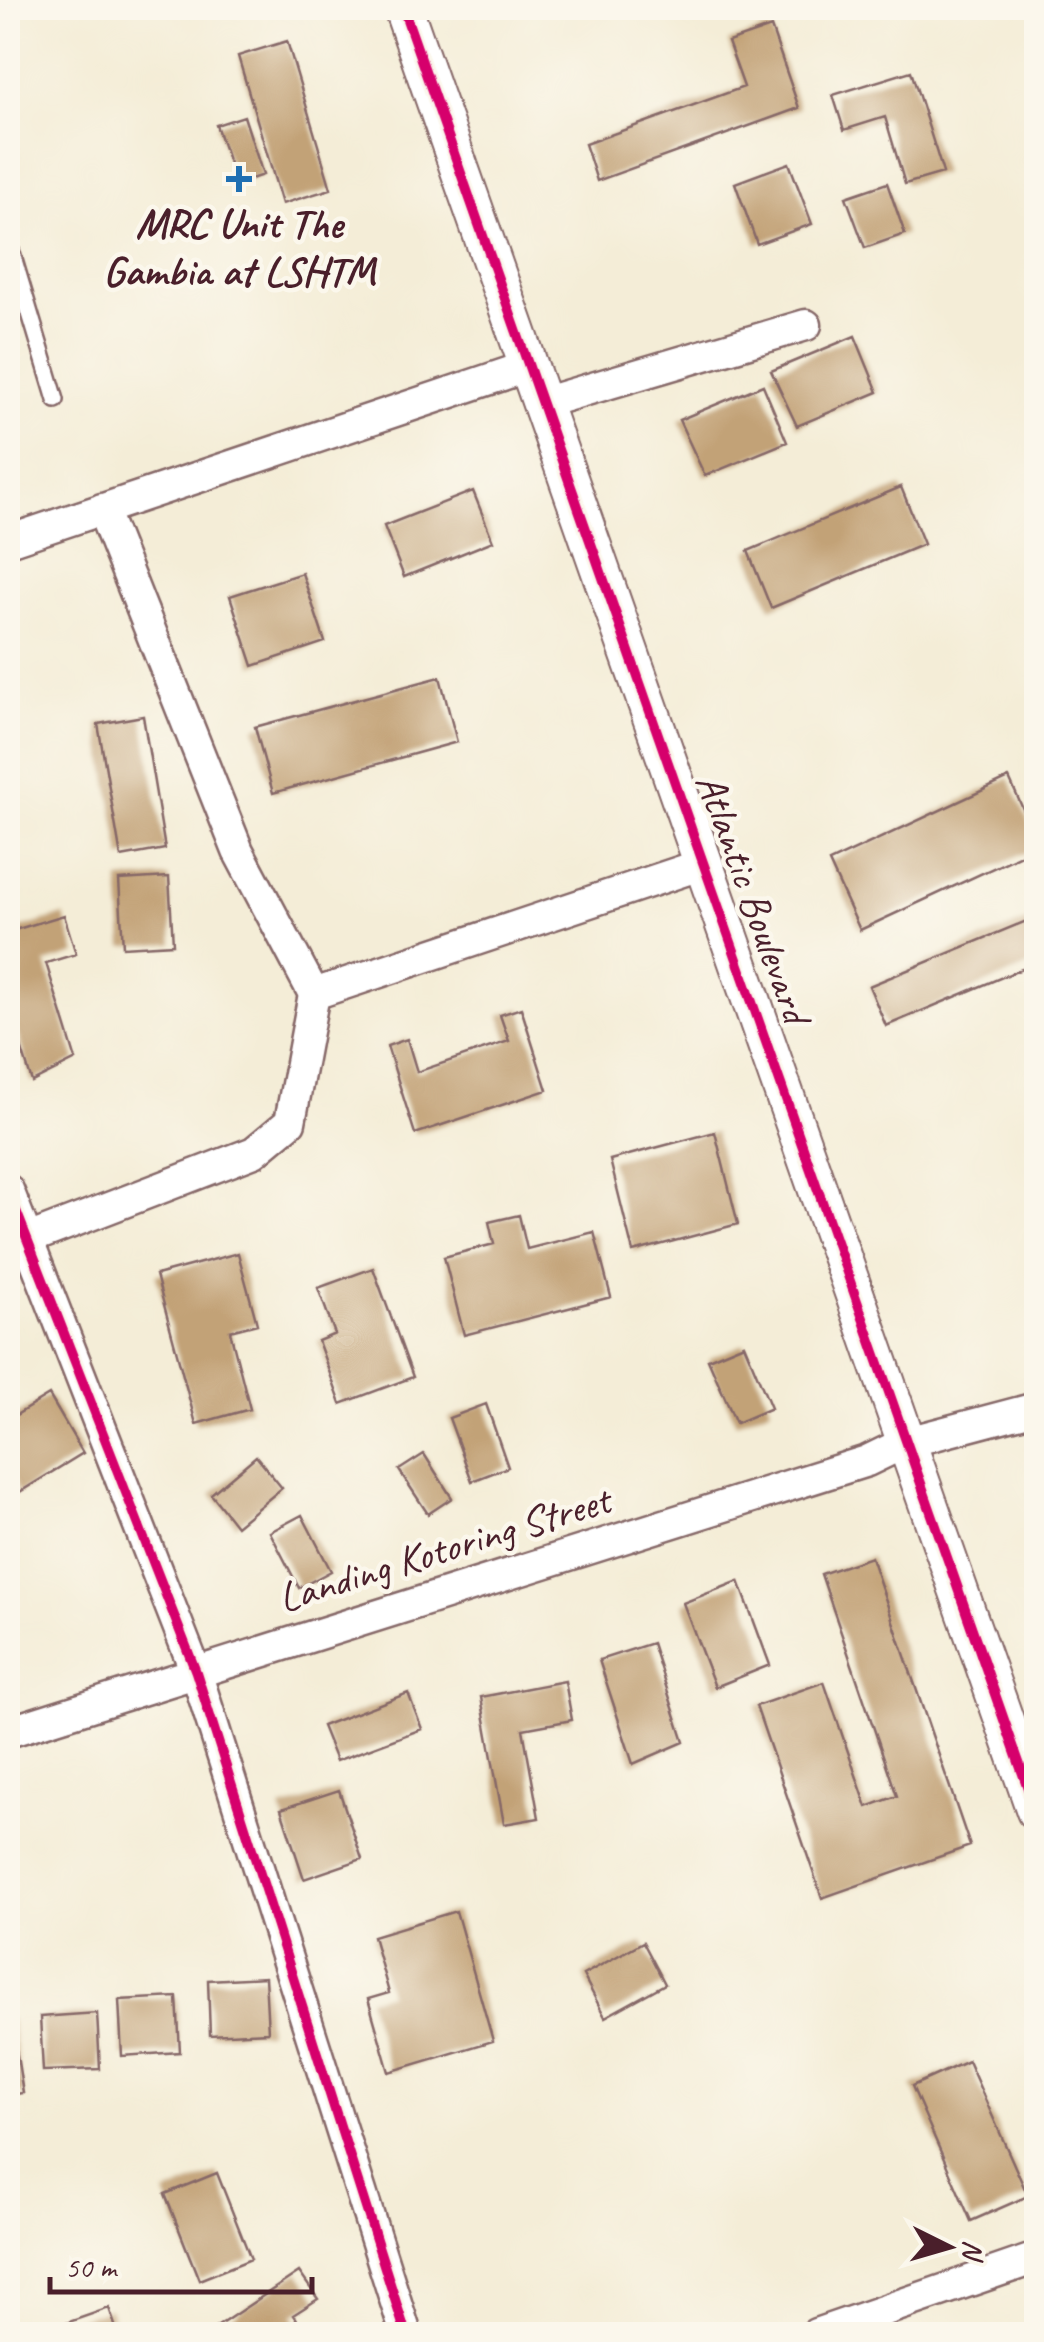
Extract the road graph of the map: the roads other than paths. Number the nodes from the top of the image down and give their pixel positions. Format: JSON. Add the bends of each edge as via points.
{"nodes":[{"id":1,"x":404,"y":8,"type":"edge"},
{"id":2,"x":8,"y":240,"type":"edge"},
{"id":3,"x":806,"y":324,"type":"dead end"},
{"id":4,"x":529,"y":366,"type":"junction"},
{"id":5,"x":56,"y":400,"type":"dead end"},
{"id":6,"x":542,"y":403,"type":"junction"},
{"id":7,"x":102,"y":510,"type":"junction"},
{"id":8,"x":8,"y":541,"type":"edge"},
{"id":9,"x":706,"y":863,"type":"junction"},
{"id":10,"x":314,"y":994,"type":"junction"},
{"id":11,"x":8,"y":1190,"type":"edge"},
{"id":12,"x":28,"y":1239,"type":"junction"},
{"id":13,"x":1036,"y":1408,"type":"edge"},
{"id":14,"x":904,"y":1443,"type":"junction"},
{"id":15,"x":196,"y":1672,"type":"junction"},
{"id":16,"x":8,"y":1732,"type":"edge"},
{"id":17,"x":1036,"y":1811,"type":"edge"},
{"id":18,"x":1036,"y":2258,"type":"edge"},
{"id":19,"x":406,"y":2334,"type":"edge"},
{"id":20,"x":816,"y":2334,"type":"edge"}],
"edges":[{"from":1,"to":4,"type":"street","name":"Atlantic Boulevard"},
{"from":2,"to":5,"type":"lane"},
{"from":3,"to":6,"type":"street"},
{"from":4,"to":6,"type":"street","name":"Atlantic Boulevard"},
{"from":4,"to":7,"type":"street"},
{"from":6,"to":9,"type":"street","name":"Atlantic Boulevard"},
{"from":7,"to":8,"type":"street"},
{"from":7,"to":10,"type":"street","via":[[238,851]]},
{"from":9,"to":10,"type":"street"},
{"from":9,"to":14,"type":"street","name":"Atlantic Boulevard"},
{"from":10,"to":12,"type":"street","via":[[290,1122],[254,1152]]},
{"from":11,"to":12,"type":"street"},
{"from":12,"to":15,"type":"street"},
{"from":13,"to":14,"type":"street","name":"Landing Kotoring Street"},
{"from":14,"to":15,"type":"street","name":"Landing Kotoring Street","via":[[849,1467]]},
{"from":14,"to":17,"type":"street","name":"Atlantic Boulevard"},
{"from":15,"to":16,"type":"street","name":"Landing Kotoring Street"},
{"from":15,"to":19,"type":"street"},
{"from":18,"to":20,"type":"street"}]}
